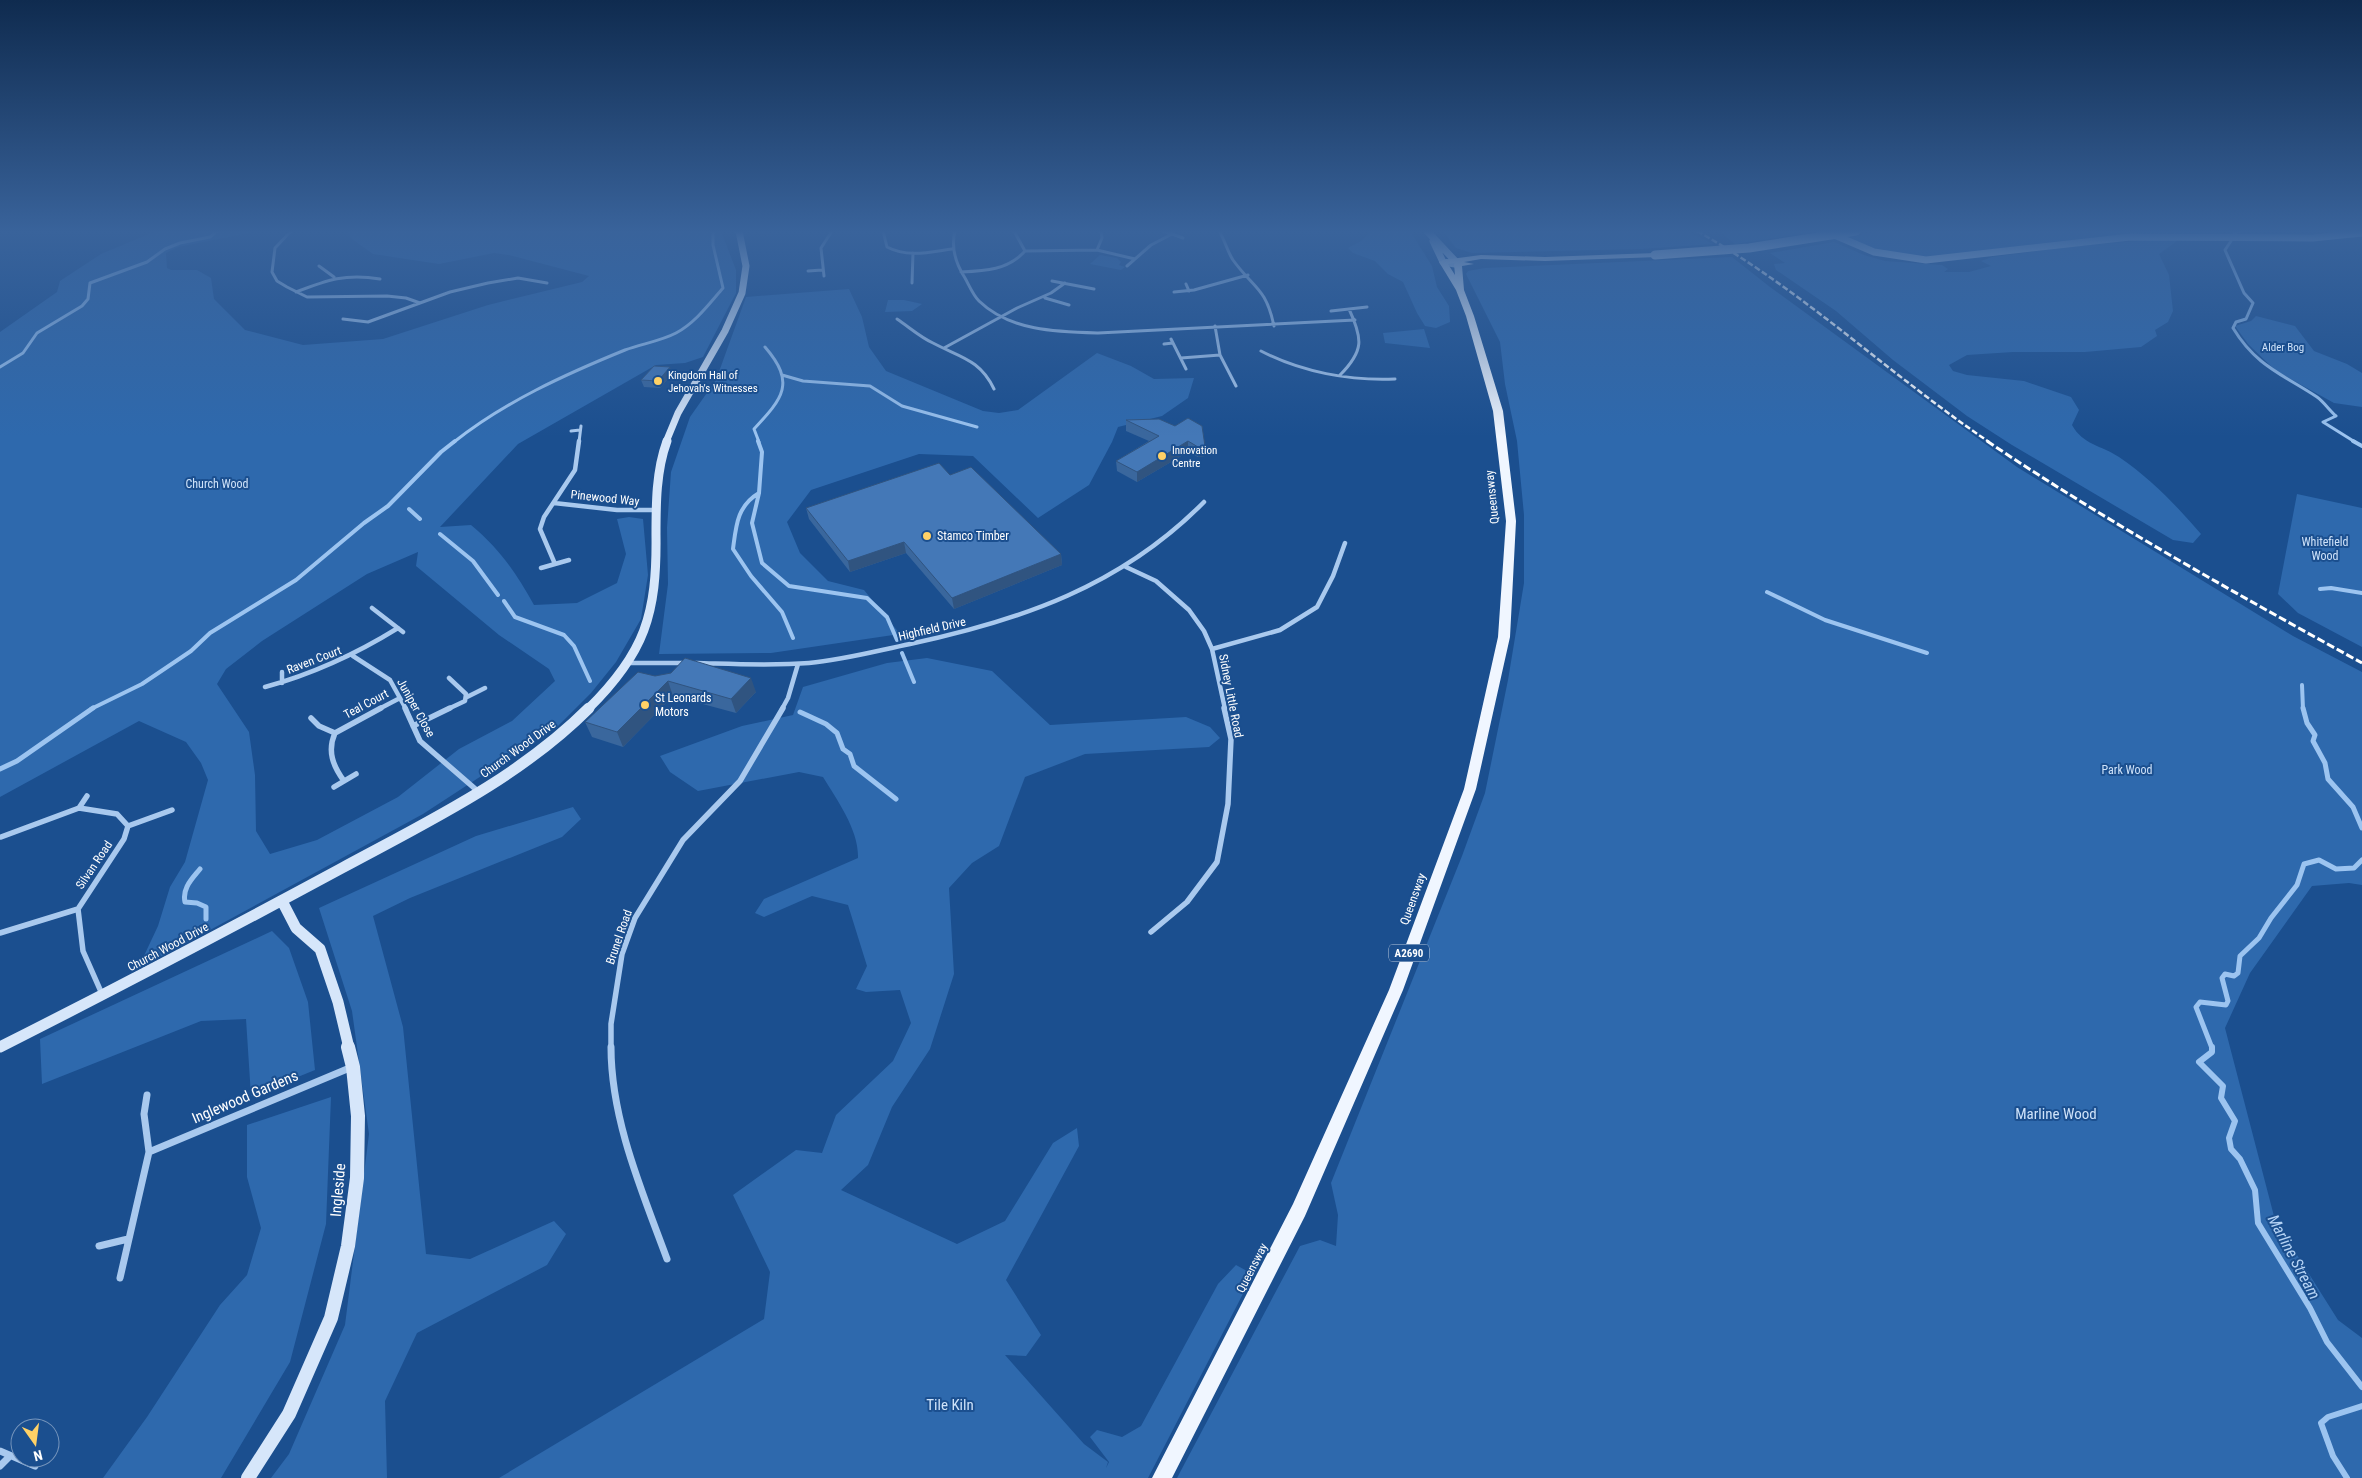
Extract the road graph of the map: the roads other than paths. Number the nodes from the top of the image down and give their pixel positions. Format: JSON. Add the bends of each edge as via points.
{"nodes":[{"id":1,"x":412,"y":300,"type":"edge"},
{"id":2,"x":428,"y":300,"type":"edge"},
{"id":3,"x":739,"y":300,"type":"edge"},
{"id":4,"x":976,"y":300,"type":"edge"},
{"id":5,"x":1039,"y":300,"type":"edge"},
{"id":6,"x":1052,"y":300,"type":"edge"},
{"id":7,"x":1268,"y":300,"type":"edge"},
{"id":8,"x":1464,"y":300,"type":"edge"},
{"id":9,"x":420,"y":303,"type":"junction"},
{"id":10,"x":1069,"y":305,"type":"dead end"},
{"id":11,"x":1367,"y":307,"type":"dead end"},
{"id":12,"x":1349,"y":309,"type":"junction"},
{"id":13,"x":1331,"y":310,"type":"dead end"},
{"id":14,"x":1003,"y":317,"type":"junction"},
{"id":15,"x":343,"y":318,"type":"dead end"},
{"id":16,"x":897,"y":319,"type":"dead end"},
{"id":17,"x":352,"y":320,"type":"junction"},
{"id":18,"x":1355,"y":320,"type":"junction"},
{"id":19,"x":346,"y":324,"type":"dead end"},
{"id":20,"x":1215,"y":326,"type":"junction"},
{"id":21,"x":1274,"y":326,"type":"junction"},
{"id":22,"x":1164,"y":344,"type":"dead end"},
{"id":23,"x":944,"y":348,"type":"junction"},
{"id":24,"x":1260,"y":351,"type":"dead end"},
{"id":25,"x":1220,"y":355,"type":"junction"},
{"id":26,"x":1181,"y":358,"type":"junction"},
{"id":27,"x":1186,"y":369,"type":"dead end"},
{"id":28,"x":1340,"y":375,"type":"junction"},
{"id":29,"x":1394,"y":379,"type":"dead end"},
{"id":30,"x":1236,"y":386,"type":"dead end"},
{"id":31,"x":994,"y":389,"type":"dead end"},
{"id":32,"x":571,"y":431,"type":"dead end"},
{"id":33,"x":1204,"y":502,"type":"dead end"},
{"id":34,"x":554,"y":503,"type":"junction"},
{"id":35,"x":654,"y":510,"type":"junction"},
{"id":36,"x":1345,"y":543,"type":"dead end"},
{"id":37,"x":569,"y":560,"type":"dead end"},
{"id":38,"x":555,"y":564,"type":"junction"},
{"id":39,"x":1126,"y":567,"type":"junction"},
{"id":40,"x":542,"y":568,"type":"dead end"},
{"id":41,"x":372,"y":608,"type":"dead end"},
{"id":42,"x":398,"y":628,"type":"junction"},
{"id":43,"x":403,"y":632,"type":"dead end"},
{"id":44,"x":1212,"y":649,"type":"junction"},
{"id":45,"x":352,"y":656,"type":"junction"},
{"id":46,"x":628,"y":663,"type":"junction"},
{"id":47,"x":798,"y":664,"type":"junction"},
{"id":48,"x":282,"y":672,"type":"dead end"},
{"id":49,"x":449,"y":678,"type":"dead end"},
{"id":50,"x":282,"y":683,"type":"junction"},
{"id":51,"x":266,"y":687,"type":"dead end"},
{"id":52,"x":485,"y":688,"type":"dead end"},
{"id":53,"x":467,"y":697,"type":"junction"},
{"id":54,"x":400,"y":698,"type":"junction"},
{"id":55,"x":311,"y":718,"type":"dead end"},
{"id":56,"x":413,"y":726,"type":"junction"},
{"id":57,"x":335,"y":733,"type":"junction"},
{"id":58,"x":356,"y":774,"type":"dead end"},
{"id":59,"x":344,"y":781,"type":"junction"},
{"id":60,"x":334,"y":787,"type":"dead end"},
{"id":61,"x":481,"y":793,"type":"junction"},
{"id":62,"x":87,"y":796,"type":"dead end"},
{"id":63,"x":79,"y":808,"type":"junction"},
{"id":64,"x":172,"y":810,"type":"dead end"},
{"id":65,"x":128,"y":826,"type":"junction"},
{"id":66,"x":1,"y":837,"type":"dead end"},
{"id":67,"x":282,"y":901,"type":"junction"},
{"id":68,"x":78,"y":909,"type":"junction"},
{"id":69,"x":1151,"y":932,"type":"dead end"},
{"id":70,"x":0,"y":933,"type":"edge"},
{"id":71,"x":103,"y":997,"type":"junction"},
{"id":72,"x":0,"y":1047,"type":"edge"},
{"id":73,"x":353,"y":1067,"type":"junction"},
{"id":74,"x":147,"y":1095,"type":"dead end"},
{"id":75,"x":149,"y":1152,"type":"junction"},
{"id":76,"x":128,"y":1239,"type":"junction"},
{"id":77,"x":99,"y":1246,"type":"dead end"},
{"id":78,"x":667,"y":1259,"type":"dead end"},
{"id":79,"x":120,"y":1278,"type":"dead end"},
{"id":80,"x":0,"y":1451,"type":"edge"},
{"id":81,"x":10,"y":1456,"type":"joint"},
{"id":82,"x":0,"y":1466,"type":"edge"},
{"id":83,"x":248,"y":1478,"type":"edge"},
{"id":84,"x":1162,"y":1478,"type":"edge"}],
"edges":[{"from":1,"to":9,"type":"street"},
{"from":2,"to":9,"type":"street"},
{"from":3,"to":35,"type":"street","name":"Church Wood Drive","via":[[704,370],[675,418],[657,476]]},
{"from":4,"to":14,"type":"street","via":[[987,310]]},
{"from":5,"to":14,"type":"street"},
{"from":6,"to":10,"type":"street"},
{"from":7,"to":21,"type":"street"},
{"from":8,"to":84,"type":"main road","name":"Queensway","number":"A2690","via":[[1498,411],[1510,521],[1504,638],[1470,789],[1396,990],[1299,1210]]},
{"from":9,"to":17,"type":"street","via":[[368,322]]},
{"from":11,"to":12,"type":"street"},
{"from":12,"to":13,"type":"street"},
{"from":12,"to":18,"type":"street"},
{"from":14,"to":20,"type":"street","via":[[1040,330],[1076,333]]},
{"from":14,"to":23,"type":"street"},
{"from":15,"to":17,"type":"street"},
{"from":16,"to":23,"type":"street"},
{"from":17,"to":19,"type":"street"},
{"from":18,"to":21,"type":"street"},
{"from":18,"to":28,"type":"street","via":[[1362,338],[1359,354]]},
{"from":20,"to":21,"type":"street"},
{"from":20,"to":25,"type":"street"},
{"from":22,"to":26,"type":"street","via":[[1172,341]]},
{"from":23,"to":31,"type":"street","via":[[973,361],[990,377]]},
{"from":24,"to":28,"type":"street","via":[[1275,360]]},
{"from":25,"to":26,"type":"street"},
{"from":25,"to":30,"type":"street"},
{"from":26,"to":27,"type":"street"},
{"from":28,"to":29,"type":"street","via":[[1378,382]]},
{"from":32,"to":34,"type":"street","name":"Pinewood Way","via":[[581,428],[575,470]]},
{"from":33,"to":39,"type":"street","name":"Highfield Drive","via":[[1167,538]]},
{"from":34,"to":35,"type":"street","name":"Pinewood Way","via":[[633,512]]},
{"from":34,"to":38,"type":"street","name":"Pinewood Way","via":[[540,529]]},
{"from":35,"to":46,"type":"street","name":"Church Wood Drive","via":[[655,585],[640,644]]},
{"from":36,"to":44,"type":"street","via":[[1317,607],[1280,630]]},
{"from":37,"to":38,"type":"street"},
{"from":38,"to":40,"type":"street"},
{"from":39,"to":44,"type":"street","name":"Sidney Little Road","via":[[1156,581],[1189,610]]},
{"from":39,"to":47,"type":"street","name":"Highfield Drive","via":[[1028,614],[952,636]]},
{"from":41,"to":42,"type":"street"},
{"from":42,"to":43,"type":"street"},
{"from":42,"to":45,"type":"street","name":"Raven Court"},
{"from":44,"to":69,"type":"street","name":"Sidney Little Road","via":[[1231,739],[1228,804],[1217,862],[1187,902]]},
{"from":45,"to":50,"type":"street","name":"Raven Court"},
{"from":45,"to":54,"type":"street","name":"Juniper Close","via":[[390,680]]},
{"from":46,"to":47,"type":"street","name":"Highfield Drive"},
{"from":46,"to":61,"type":"street","name":"Church Wood Drive","via":[[563,735]]},
{"from":47,"to":78,"type":"street","name":"Brunel Road","via":[[788,698],[757,755],[740,781],[683,840],[635,918],[622,954],[611,1024],[615,1097],[635,1173]]},
{"from":48,"to":50,"type":"street","name":"Raven Court"},
{"from":49,"to":53,"type":"street"},
{"from":50,"to":51,"type":"street","name":"Raven Court"},
{"from":52,"to":53,"type":"street"},
{"from":53,"to":56,"type":"street","via":[[454,707]]},
{"from":54,"to":56,"type":"street","name":"Juniper Close"},
{"from":54,"to":57,"type":"street","name":"Teal Court"},
{"from":55,"to":57,"type":"street","via":[[319,726]]},
{"from":56,"to":61,"type":"street","name":"Juniper Close","via":[[420,741]]},
{"from":57,"to":59,"type":"street","name":"Teal Court","via":[[329,748]]},
{"from":58,"to":59,"type":"street"},
{"from":59,"to":60,"type":"street"},
{"from":61,"to":67,"type":"street","name":"Church Wood Drive"},
{"from":62,"to":63,"type":"street"},
{"from":63,"to":65,"type":"street","via":[[117,814]]},
{"from":63,"to":66,"type":"street"},
{"from":64,"to":65,"type":"street"},
{"from":65,"to":68,"type":"street","name":"Silvan Road","via":[[124,839]]},
{"from":67,"to":71,"type":"street","name":"Church Wood Drive"},
{"from":67,"to":73,"type":"street","name":"Ingleside","via":[[296,928],[320,949],[338,1002]]},
{"from":68,"to":70,"type":"street"},
{"from":68,"to":71,"type":"street","name":"Silvan Road","via":[[83,951]]},
{"from":71,"to":72,"type":"street","name":"Church Wood Drive"},
{"from":73,"to":75,"type":"street","name":"Inglewood Gardens"},
{"from":73,"to":83,"type":"street","name":"Ingleside","via":[[358,1116],[357,1178],[348,1246],[331,1318],[289,1414]]},
{"from":74,"to":75,"type":"street","via":[[144,1114]]},
{"from":75,"to":76,"type":"street"},
{"from":76,"to":77,"type":"street"},
{"from":76,"to":79,"type":"street"},
{"from":80,"to":81,"type":"street"},
{"from":81,"to":82,"type":"street"}]}
